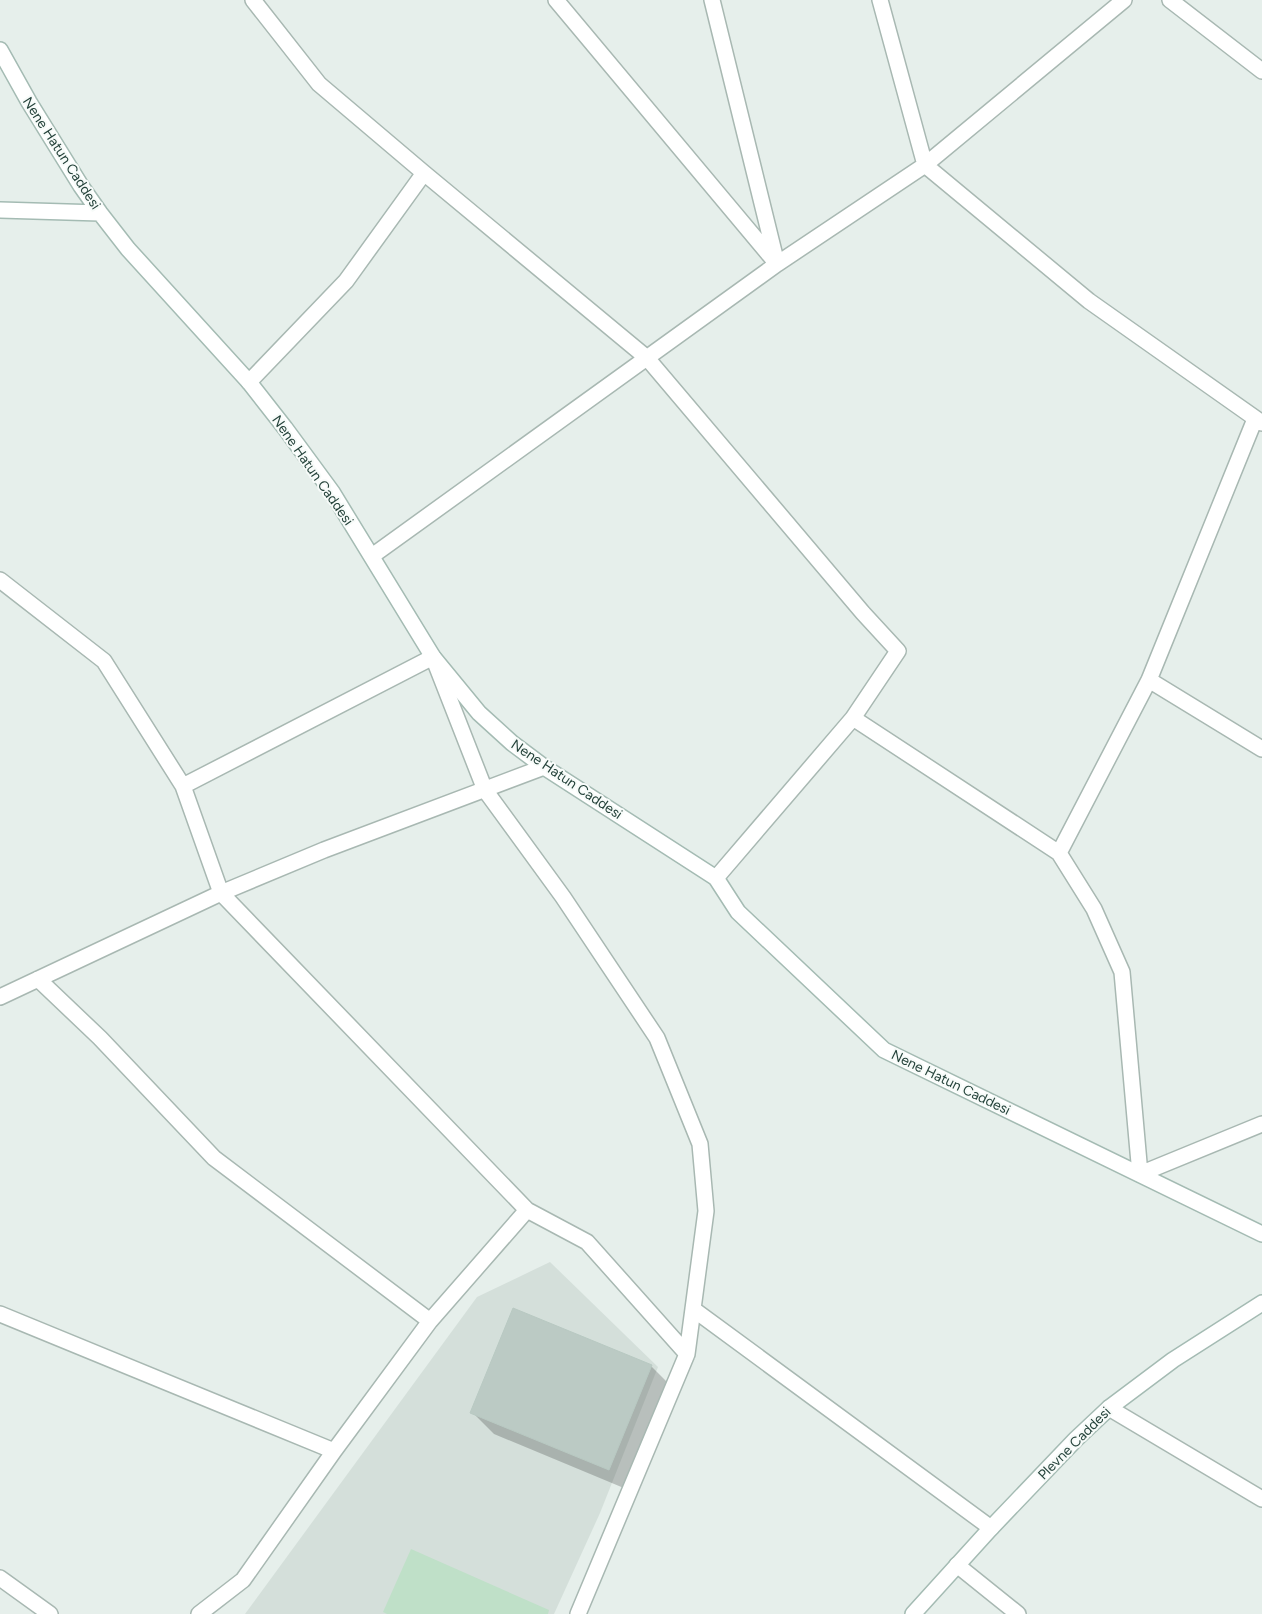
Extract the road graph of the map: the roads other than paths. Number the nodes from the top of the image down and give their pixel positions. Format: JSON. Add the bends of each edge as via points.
{"nodes":[{"id":1,"x":253,"y":0,"type":"edge"},
{"id":2,"x":556,"y":0,"type":"edge"},
{"id":3,"x":712,"y":0,"type":"edge"},
{"id":4,"x":880,"y":0,"type":"edge"},
{"id":5,"x":1124,"y":0,"type":"edge"},
{"id":6,"x":1170,"y":0,"type":"edge"},
{"id":7,"x":0,"y":50,"type":"edge"},
{"id":8,"x":1262,"y":71,"type":"edge"},
{"id":9,"x":924,"y":165,"type":"junction"},
{"id":10,"x":424,"y":174,"type":"junction"},
{"id":11,"x":0,"y":210,"type":"edge"},
{"id":12,"x":100,"y":213,"type":"junction"},
{"id":13,"x":777,"y":264,"type":"junction"},
{"id":14,"x":648,"y":358,"type":"junction"},
{"id":15,"x":249,"y":382,"type":"junction"},
{"id":16,"x":1258,"y":421,"type":"edge"},
{"id":17,"x":372,"y":556,"type":"junction"},
{"id":18,"x":0,"y":580,"type":"edge"},
{"id":19,"x":432,"y":657,"type":"junction"},
{"id":20,"x":1149,"y":680,"type":"junction"},
{"id":21,"x":853,"y":718,"type":"junction"},
{"id":22,"x":1262,"y":749,"type":"edge"},
{"id":23,"x":544,"y":767,"type":"junction"},
{"id":24,"x":183,"y":786,"type":"junction"},
{"id":25,"x":485,"y":790,"type":"junction"},
{"id":26,"x":1059,"y":853,"type":"junction"},
{"id":27,"x":716,"y":878,"type":"junction"},
{"id":28,"x":221,"y":893,"type":"junction"},
{"id":29,"x":38,"y":979,"type":"junction"},
{"id":30,"x":0,"y":997,"type":"edge"},
{"id":31,"x":1262,"y":1124,"type":"edge"},
{"id":32,"x":1140,"y":1174,"type":"junction"},
{"id":33,"x":527,"y":1210,"type":"junction"},
{"id":34,"x":1262,"y":1234,"type":"edge"},
{"id":35,"x":1262,"y":1303,"type":"edge"},
{"id":36,"x":693,"y":1309,"type":"junction"},
{"id":37,"x":0,"y":1314,"type":"edge"},
{"id":38,"x":430,"y":1321,"type":"junction"},
{"id":39,"x":687,"y":1354,"type":"junction"},
{"id":40,"x":1109,"y":1408,"type":"junction"},
{"id":41,"x":334,"y":1451,"type":"junction"},
{"id":42,"x":1262,"y":1499,"type":"edge"},
{"id":43,"x":991,"y":1528,"type":"junction"},
{"id":44,"x":957,"y":1565,"type":"junction"},
{"id":45,"x":0,"y":1578,"type":"edge"},
{"id":46,"x":50,"y":1614,"type":"edge"},
{"id":47,"x":199,"y":1614,"type":"edge"},
{"id":48,"x":578,"y":1614,"type":"edge"},
{"id":49,"x":913,"y":1614,"type":"edge"},
{"id":50,"x":1018,"y":1614,"type":"edge"}],
"edges":[{"from":1,"to":10,"type":"street","via":[[319,84]]},
{"from":2,"to":13,"type":"street"},
{"from":3,"to":13,"type":"street"},
{"from":4,"to":9,"type":"street"},
{"from":5,"to":9,"type":"street"},
{"from":6,"to":8,"type":"street"},
{"from":7,"to":12,"type":"street","name":"Nene Hatun Caddesi","via":[[28,102]]},
{"from":9,"to":13,"type":"street"},
{"from":9,"to":16,"type":"street","via":[[1089,301]]},
{"from":10,"to":14,"type":"street"},
{"from":10,"to":15,"type":"street","via":[[346,281]]},
{"from":11,"to":12,"type":"street"},
{"from":12,"to":15,"type":"street","name":"Nene Hatun Caddesi","via":[[128,249]]},
{"from":13,"to":14,"type":"street"},
{"from":14,"to":17,"type":"street"},
{"from":14,"to":21,"type":"street","via":[[898,651]]},
{"from":15,"to":17,"type":"street","name":"Nene Hatun Caddesi","via":[[332,492]]},
{"from":16,"to":20,"type":"street"},
{"from":17,"to":19,"type":"street","name":"Nene Hatun Caddesi"},
{"from":18,"to":24,"type":"street","via":[[104,660]]},
{"from":19,"to":23,"type":"street","name":"Nene Hatun Caddesi","via":[[479,713]]},
{"from":19,"to":24,"type":"street"},
{"from":19,"to":25,"type":"street"},
{"from":20,"to":22,"type":"street"},
{"from":20,"to":26,"type":"street"},
{"from":21,"to":26,"type":"street"},
{"from":21,"to":27,"type":"street"},
{"from":23,"to":25,"type":"street"},
{"from":23,"to":27,"type":"street","name":"Nene Hatun Caddesi"},
{"from":24,"to":28,"type":"street"},
{"from":25,"to":28,"type":"street","via":[[324,850]]},
{"from":25,"to":36,"type":"street","via":[[563,897],[657,1038],[700,1144],[706,1211]]},
{"from":26,"to":32,"type":"street","via":[[1094,909],[1122,972]]},
{"from":27,"to":32,"type":"street","name":"Nene Hatun Caddesi","via":[[738,912],[884,1050]]},
{"from":28,"to":29,"type":"street"},
{"from":28,"to":33,"type":"street"},
{"from":29,"to":30,"type":"street"},
{"from":29,"to":38,"type":"street","via":[[100,1038],[214,1158]]},
{"from":31,"to":32,"type":"street"},
{"from":32,"to":34,"type":"street","name":"Nene Hatun Caddesi"},
{"from":33,"to":38,"type":"street"},
{"from":33,"to":39,"type":"street","via":[[587,1242]]},
{"from":35,"to":40,"type":"street","name":"Plevne Caddesi","via":[[1172,1360]]},
{"from":36,"to":39,"type":"street"},
{"from":36,"to":43,"type":"street"},
{"from":37,"to":41,"type":"street"},
{"from":38,"to":41,"type":"street"},
{"from":39,"to":48,"type":"street"},
{"from":40,"to":42,"type":"street"},
{"from":40,"to":43,"type":"street","name":"Plevne Caddesi"},
{"from":41,"to":47,"type":"street","via":[[243,1580]]},
{"from":43,"to":44,"type":"street","name":"Plevne Caddesi"},
{"from":44,"to":49,"type":"street","name":"Plevne Caddesi"},
{"from":44,"to":50,"type":"street"},
{"from":45,"to":46,"type":"street"}]}
